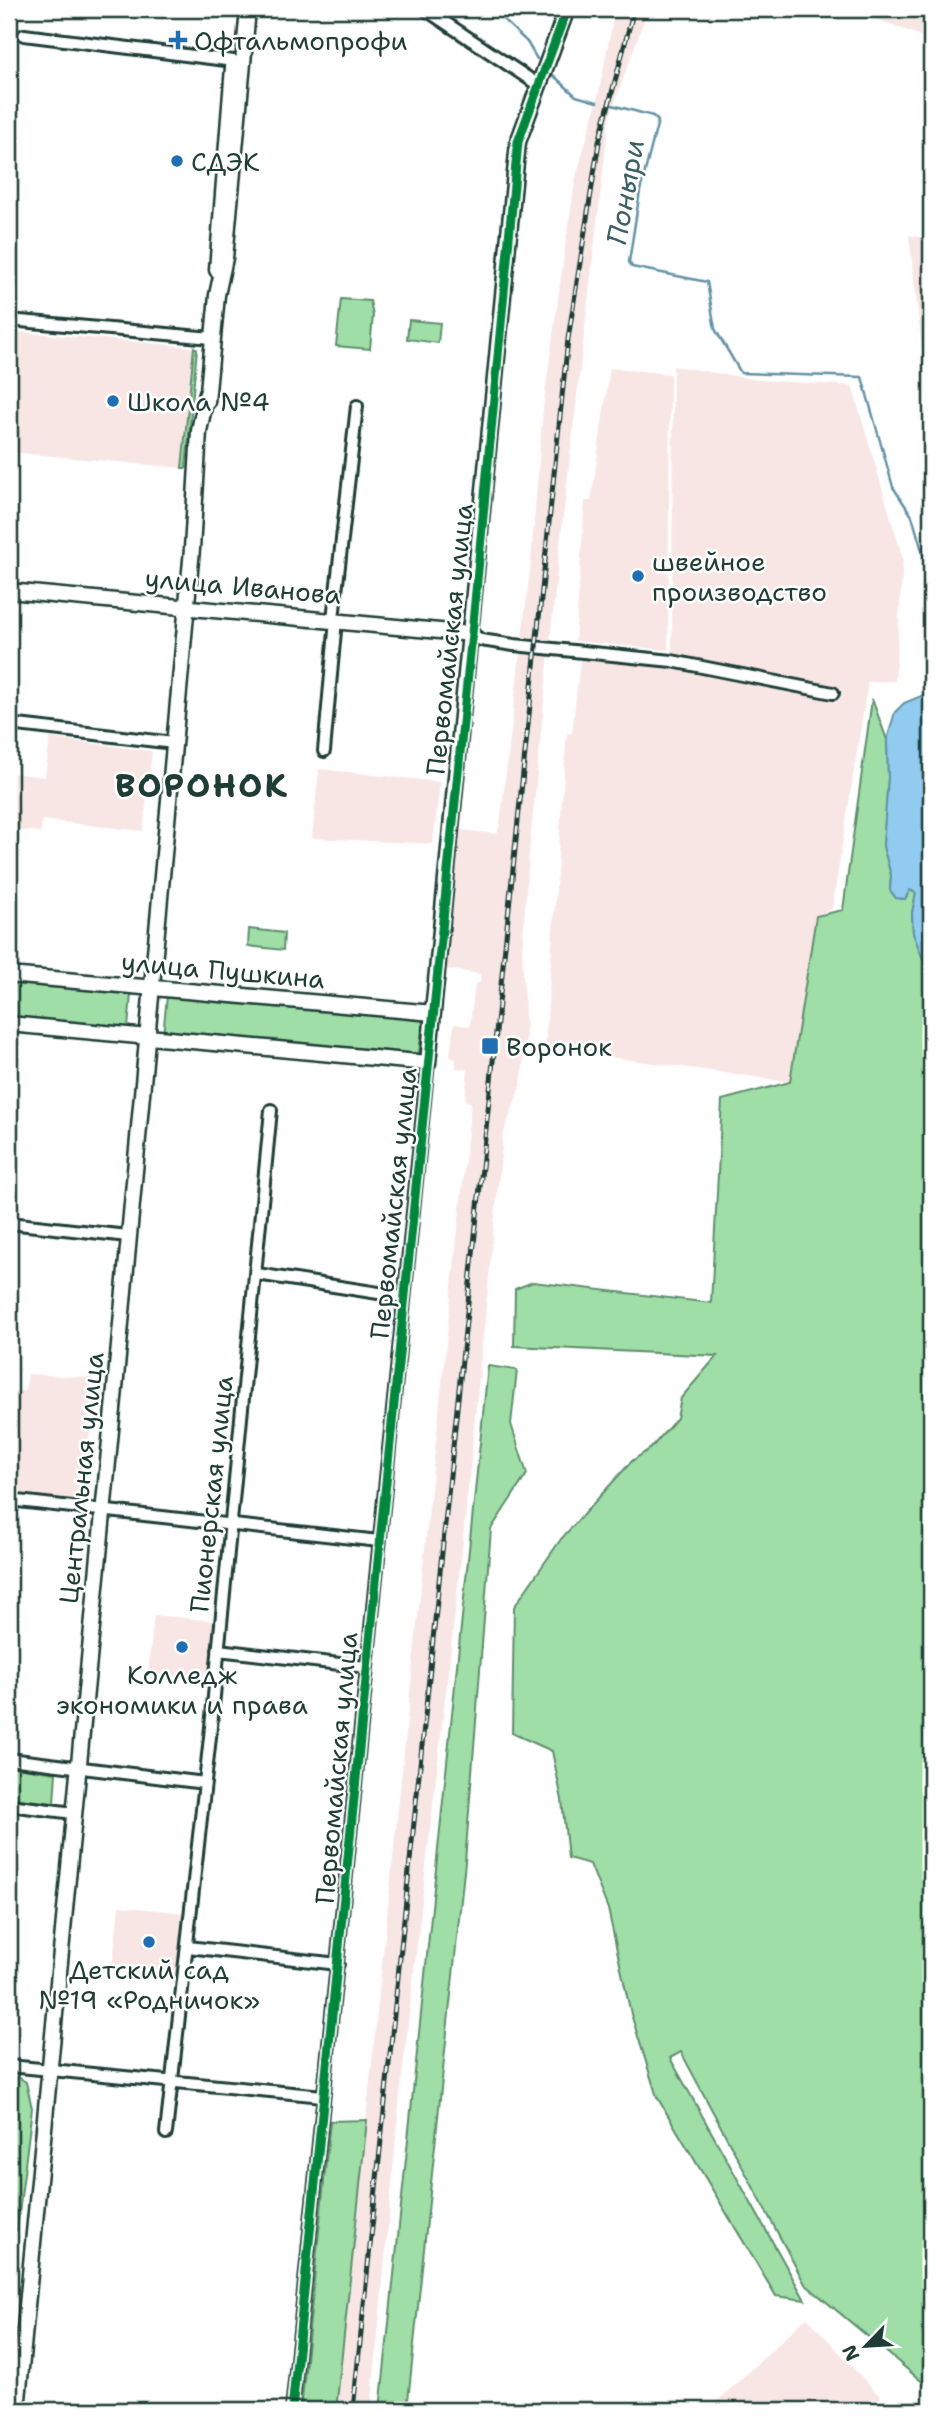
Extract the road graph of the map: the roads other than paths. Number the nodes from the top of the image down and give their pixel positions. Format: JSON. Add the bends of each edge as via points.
{"nodes":[{"id":1,"x":238,"y":9,"type":"edge"},
{"id":2,"x":248,"y":9,"type":"edge"},
{"id":3,"x":425,"y":9,"type":"edge"},
{"id":4,"x":567,"y":9,"type":"edge"},
{"id":5,"x":24,"y":35,"type":"dead end"},
{"id":6,"x":234,"y":61,"type":"junction"},
{"id":7,"x":537,"y":84,"type":"junction"},
{"id":8,"x":217,"y":296,"type":"junction"},
{"id":9,"x":9,"y":320,"type":"edge"},
{"id":10,"x":212,"y":338,"type":"junction"},
{"id":11,"x":357,"y":406,"type":"dead end"},
{"id":12,"x":9,"y":591,"type":"edge"},
{"id":13,"x":187,"y":606,"type":"junction"},
{"id":14,"x":334,"y":620,"type":"junction"},
{"id":15,"x":472,"y":634,"type":"junction"},
{"id":16,"x":833,"y":693,"type":"dead end"},
{"id":17,"x":9,"y":724,"type":"edge"},
{"id":18,"x":174,"y":743,"type":"junction"},
{"id":19,"x":324,"y":751,"type":"dead end"},
{"id":20,"x":9,"y":975,"type":"edge"},
{"id":21,"x":151,"y":988,"type":"junction"},
{"id":22,"x":433,"y":1013,"type":"junction"},
{"id":23,"x":9,"y":1024,"type":"edge"},
{"id":24,"x":146,"y":1036,"type":"junction"},
{"id":25,"x":428,"y":1063,"type":"junction"},
{"id":26,"x":271,"y":1110,"type":"dead end"},
{"id":27,"x":9,"y":1223,"type":"edge"},
{"id":28,"x":128,"y":1236,"type":"junction"},
{"id":29,"x":257,"y":1274,"type":"junction"},
{"id":30,"x":404,"y":1297,"type":"junction"},
{"id":31,"x":9,"y":1500,"type":"edge"},
{"id":32,"x":104,"y":1509,"type":"junction"},
{"id":33,"x":230,"y":1525,"type":"junction"},
{"id":34,"x":379,"y":1541,"type":"junction"},
{"id":35,"x":218,"y":1650,"type":"junction"},
{"id":36,"x":366,"y":1667,"type":"junction"},
{"id":37,"x":9,"y":1759,"type":"edge"},
{"id":38,"x":79,"y":1768,"type":"junction"},
{"id":39,"x":205,"y":1783,"type":"junction"},
{"id":40,"x":9,"y":1805,"type":"edge"},
{"id":41,"x":74,"y":1814,"type":"junction"},
{"id":42,"x":188,"y":1947,"type":"junction"},
{"id":43,"x":338,"y":1964,"type":"junction"},
{"id":44,"x":9,"y":2066,"type":"edge"},
{"id":45,"x":49,"y":2070,"type":"junction"},
{"id":46,"x":172,"y":2082,"type":"junction"},
{"id":47,"x":323,"y":2096,"type":"junction"},
{"id":48,"x":166,"y":2133,"type":"dead end"},
{"id":49,"x":14,"y":2391,"type":"edge"},
{"id":50,"x":17,"y":2410,"type":"edge"},
{"id":51,"x":292,"y":2410,"type":"edge"}],
"edges":[{"from":1,"to":6,"type":"main road","name":"Центральная улица"},
{"from":2,"to":8,"type":"main road","name":"Центральная улица","via":[[225,258]]},
{"from":3,"to":7,"type":"street"},
{"from":4,"to":7,"type":"main road","name":"Первомайская улица"},
{"from":5,"to":6,"type":"street"},
{"from":6,"to":8,"type":"main road","name":"Центральная улица","via":[[216,250]]},
{"from":7,"to":15,"type":"main road","name":"Первомайская улица","via":[[518,142]]},
{"from":8,"to":10,"type":"main road","name":"Центральная улица"},
{"from":9,"to":10,"type":"street"},
{"from":10,"to":13,"type":"main road","name":"Центральная улица","via":[[200,521],[192,549]]},
{"from":11,"to":14,"type":"street"},
{"from":12,"to":13,"type":"main road","name":"улица Иванова"},
{"from":13,"to":14,"type":"main road","name":"улица Иванова"},
{"from":13,"to":18,"type":"main road","name":"Центральная улица"},
{"from":14,"to":15,"type":"main road","name":"улица Иванова"},
{"from":14,"to":19,"type":"street"},
{"from":15,"to":16,"type":"street","via":[[481,640],[514,645],[672,661]]},
{"from":15,"to":22,"type":"main road","name":"Первомайская улица"},
{"from":17,"to":18,"type":"street"},
{"from":18,"to":21,"type":"main road","name":"Центральная улица"},
{"from":20,"to":21,"type":"main road","name":"улица Пушкина"},
{"from":21,"to":22,"type":"main road","name":"улица Пушкина"},
{"from":21,"to":24,"type":"main road","name":"Центральная улица"},
{"from":22,"to":25,"type":"main road","name":"Первомайская улица"},
{"from":23,"to":24,"type":"main road"},
{"from":24,"to":25,"type":"main road"},
{"from":24,"to":28,"type":"main road","name":"Центральная улица"},
{"from":25,"to":30,"type":"street","name":"Первомайская улица"},
{"from":26,"to":29,"type":"street","name":"Пионерская улица"},
{"from":27,"to":28,"type":"street"},
{"from":28,"to":32,"type":"main road","name":"Центральная улица"},
{"from":29,"to":30,"type":"street"},
{"from":29,"to":33,"type":"street","name":"Пионерская улица"},
{"from":30,"to":34,"type":"street","name":"Первомайская улица"},
{"from":31,"to":32,"type":"street"},
{"from":32,"to":33,"type":"street"},
{"from":32,"to":38,"type":"main road","name":"Центральная улица"},
{"from":33,"to":34,"type":"street"},
{"from":33,"to":35,"type":"street","name":"Пионерская улица"},
{"from":34,"to":36,"type":"street","name":"Первомайская улица"},
{"from":35,"to":36,"type":"street"},
{"from":35,"to":39,"type":"street","name":"Пионерская улица"},
{"from":36,"to":43,"type":"street","name":"Первомайская улица"},
{"from":37,"to":38,"type":"street"},
{"from":38,"to":39,"type":"street"},
{"from":38,"to":41,"type":"main road","name":"Центральная улица"},
{"from":39,"to":42,"type":"street","name":"Пионерская улица"},
{"from":40,"to":41,"type":"street"},
{"from":41,"to":45,"type":"main road","name":"Центральная улица"},
{"from":42,"to":43,"type":"street"},
{"from":42,"to":46,"type":"street","name":"Пионерская улица"},
{"from":43,"to":47,"type":"street","name":"Первомайская улица"},
{"from":44,"to":45,"type":"street"},
{"from":45,"to":46,"type":"street"},
{"from":45,"to":49,"type":"main road","name":"Центральная улица"},
{"from":46,"to":47,"type":"street"},
{"from":46,"to":48,"type":"street","name":"Пионерская улица"},
{"from":47,"to":51,"type":"street","name":"Первомайская улица"},
{"from":49,"to":50,"type":"main road","name":"Центральная улица"}]}
